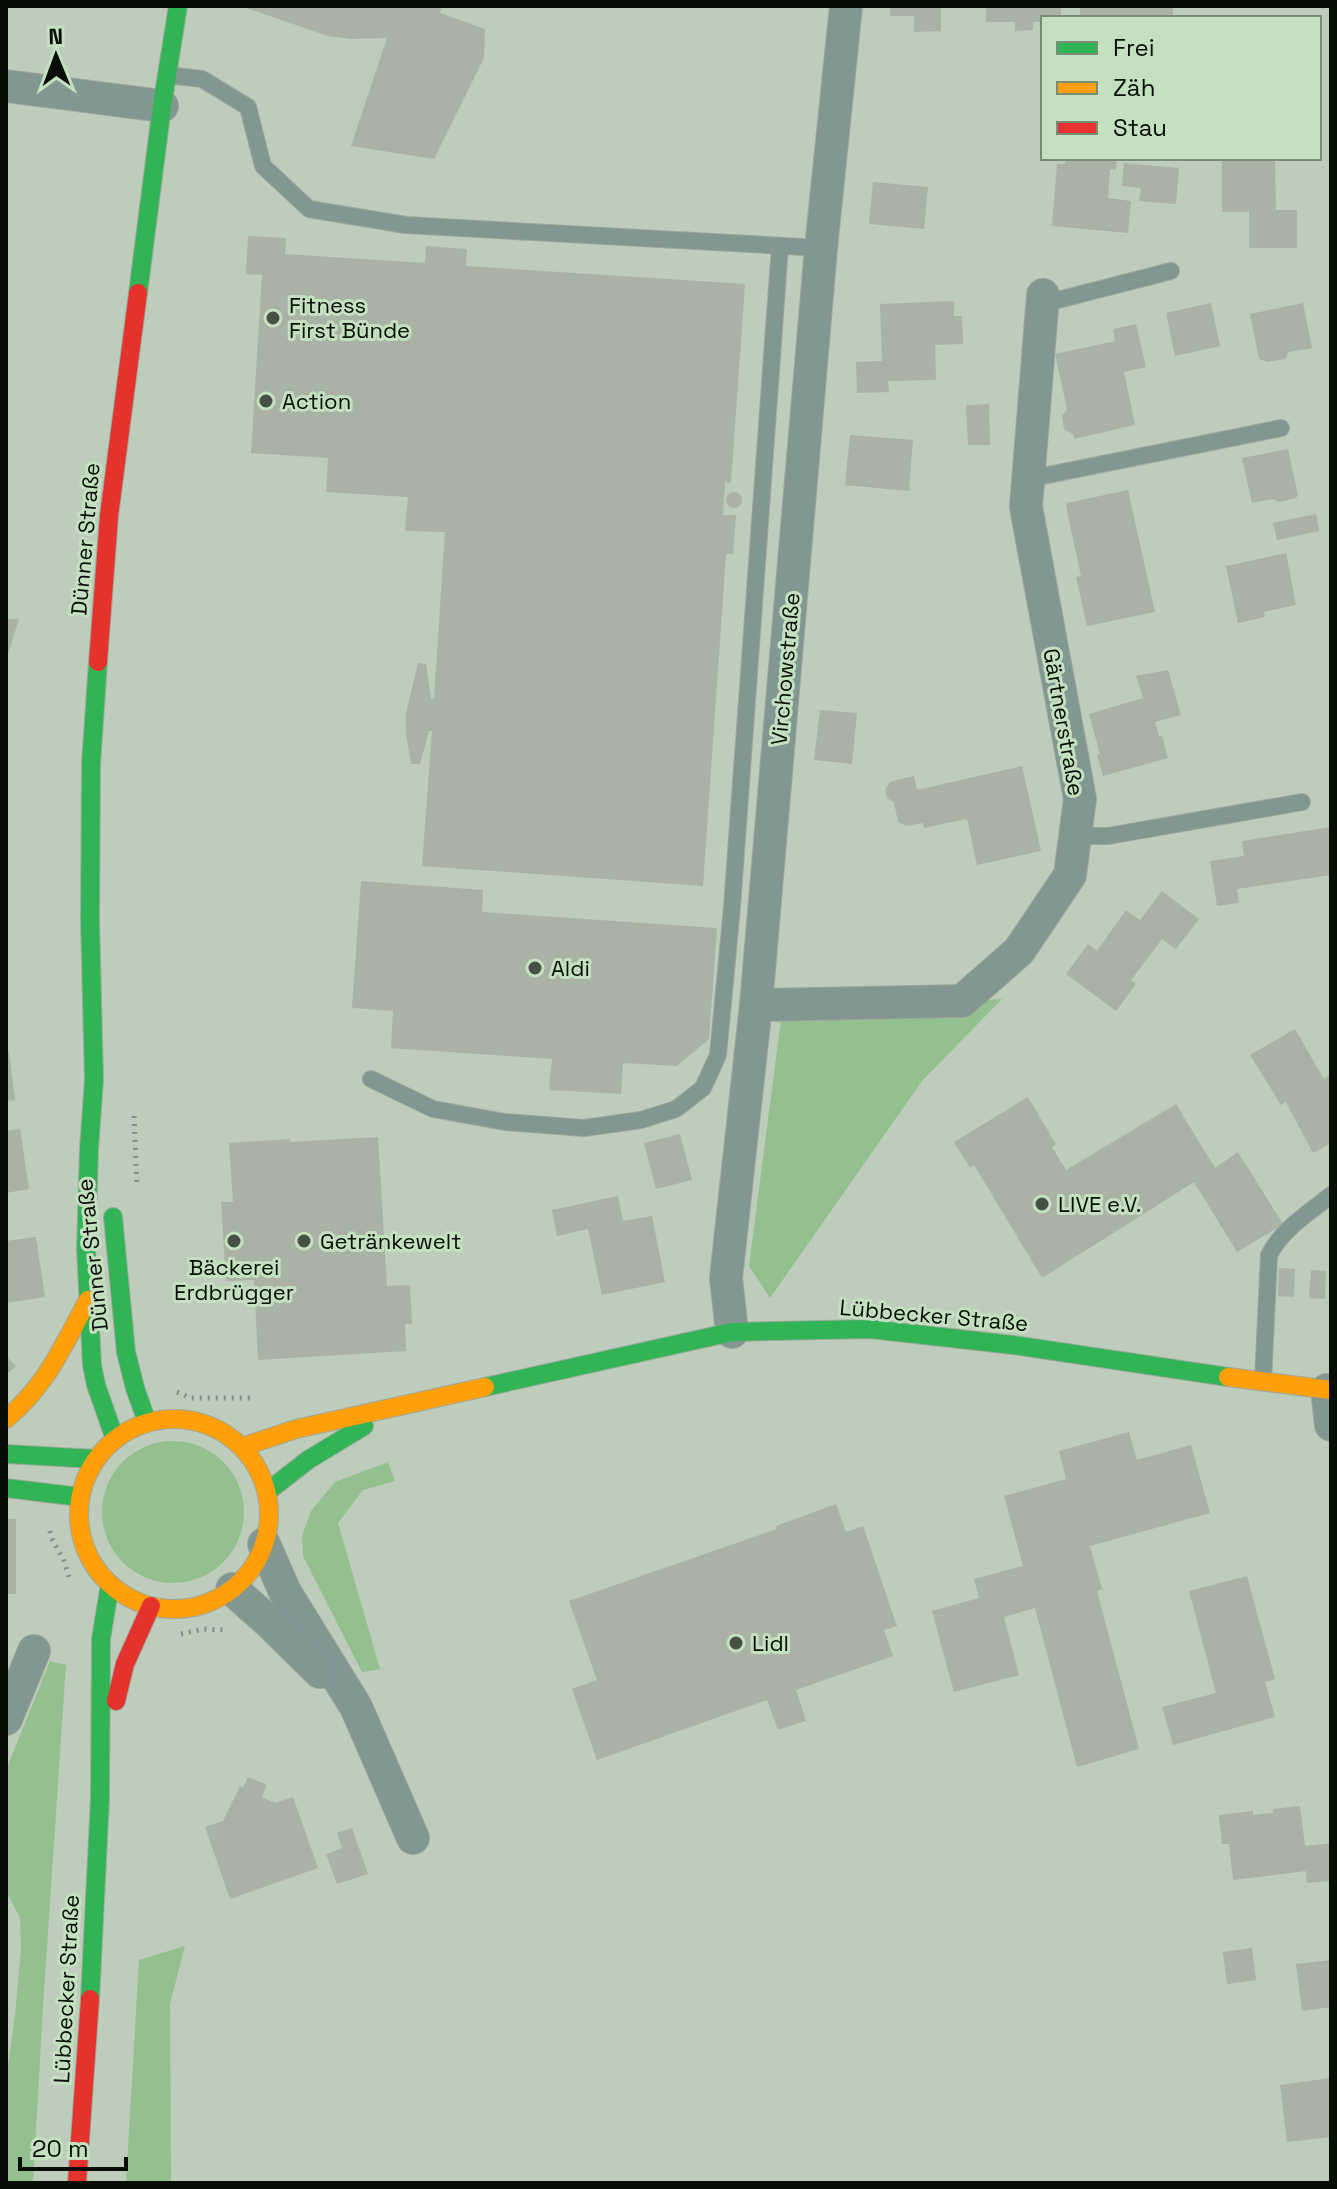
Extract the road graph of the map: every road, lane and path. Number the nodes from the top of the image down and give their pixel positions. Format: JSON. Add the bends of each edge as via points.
{"nodes":[{"id":1,"x":178,"y":6,"type":"edge"},
{"id":2,"x":846,"y":6,"type":"edge"},
{"id":3,"x":6,"y":86,"type":"edge"},
{"id":4,"x":164,"y":90,"type":"junction"},
{"id":5,"x":780,"y":246,"type":"junction"},
{"id":6,"x":821,"y":248,"type":"junction"},
{"id":7,"x":1171,"y":271,"type":"dead end"},
{"id":8,"x":1042,"y":300,"type":"joint"},
{"id":9,"x":1281,"y":428,"type":"dead end"},
{"id":10,"x":1028,"y":479,"type":"junction"},
{"id":11,"x":1302,"y":802,"type":"dead end"},
{"id":12,"x":1075,"y":836,"type":"junction"},
{"id":13,"x":756,"y":1005,"type":"junction"},
{"id":14,"x":371,"y":1079,"type":"dead end"},
{"id":15,"x":94,"y":1080,"type":"junction"},
{"id":16,"x":134,"y":1106,"type":"dead end"},
{"id":17,"x":107,"y":1164,"type":"dead end"},
{"id":18,"x":137,"y":1191,"type":"dead end"},
{"id":19,"x":111,"y":1195,"type":"dead end"},
{"id":20,"x":1331,"y":1195,"type":"edge"},
{"id":21,"x":89,"y":1298,"type":"junction"},
{"id":22,"x":732,"y":1332,"type":"junction"},
{"id":23,"x":1263,"y":1382,"type":"junction"},
{"id":24,"x":135,"y":1388,"type":"junction"},
{"id":25,"x":1329,"y":1390,"type":"edge"},
{"id":26,"x":394,"y":1408,"type":"junction"},
{"id":27,"x":6,"y":1419,"type":"edge"},
{"id":28,"x":147,"y":1422,"type":"junction"},
{"id":29,"x":1331,"y":1425,"type":"edge"},
{"id":30,"x":284,"y":1433,"type":"junction"},
{"id":31,"x":115,"y":1439,"type":"junction"},
{"id":32,"x":242,"y":1447,"type":"junction"},
{"id":33,"x":6,"y":1454,"type":"edge"},
{"id":34,"x":96,"y":1459,"type":"junction"},
{"id":35,"x":6,"y":1488,"type":"edge"},
{"id":36,"x":267,"y":1492,"type":"junction"},
{"id":37,"x":49,"y":1493,"type":"junction"},
{"id":38,"x":80,"y":1497,"type":"junction"},
{"id":39,"x":264,"y":1544,"type":"junction"},
{"id":40,"x":110,"y":1584,"type":"junction"},
{"id":41,"x":73,"y":1589,"type":"dead end"},
{"id":42,"x":232,"y":1589,"type":"junction"},
{"id":43,"x":151,"y":1606,"type":"junction"},
{"id":44,"x":259,"y":1614,"type":"junction"},
{"id":45,"x":134,"y":1641,"type":"junction"},
{"id":46,"x":34,"y":1651,"type":"dead end"},
{"id":47,"x":356,"y":1707,"type":"junction"},
{"id":48,"x":6,"y":1719,"type":"edge"},
{"id":49,"x":100,"y":1798,"type":"junction"},
{"id":50,"x":413,"y":1838,"type":"dead end"},
{"id":51,"x":77,"y":2183,"type":"edge"}],
"edges":[{"from":1,"to":4,"type":"main road","name":"Dünner Straße"},
{"from":2,"to":6,"type":"street","name":"Virchowstraße"},
{"from":3,"to":4,"type":"street"},
{"from":4,"to":5,"type":"lane","via":[[202,79],[248,107],[263,166],[309,209],[406,225]]},
{"from":4,"to":15,"type":"main road","name":"Dünner Straße","via":[[109,516],[91,764]]},
{"from":5,"to":6,"type":"lane"},
{"from":5,"to":14,"type":"lane","via":[[732,907],[718,1055],[703,1088],[676,1109],[584,1128],[433,1109]]},
{"from":6,"to":13,"type":"street","name":"Virchowstraße"},
{"from":7,"to":8,"type":"lane"},
{"from":8,"to":10,"type":"street","name":"Gärtnerstraße"},
{"from":9,"to":10,"type":"lane"},
{"from":10,"to":12,"type":"street","name":"Gärtnerstraße","via":[[1026,507],[1080,799]]},
{"from":11,"to":12,"type":"lane","via":[[1108,836]]},
{"from":12,"to":13,"type":"street","name":"Gärtnerstraße","via":[[1070,875],[1019,951],[962,1001]]},
{"from":13,"to":22,"type":"street","name":"Virchowstraße","via":[[726,1278]]},
{"from":15,"to":17,"type":"main road","name":"Dünner Straße"},
{"from":15,"to":21,"type":"main road","name":"Dünner Straße","via":[[86,1249]]},
{"from":16,"to":18,"type":"path"},
{"from":19,"to":24,"type":"main road","name":"Dünner Straße","via":[[126,1352]]},
{"from":20,"to":23,"type":"lane","via":[[1289,1228],[1269,1255]]},
{"from":21,"to":27,"type":"main road","name":"Dünner Straße","via":[[45,1379]]},
{"from":21,"to":31,"type":"main road","name":"Dünner Straße","via":[[92,1365]]},
{"from":22,"to":23,"type":"main road","name":"Lübbecker Straße","via":[[870,1329]]},
{"from":22,"to":26,"type":"main road","name":"Lübbecker Straße"},
{"from":23,"to":25,"type":"main road","name":"Lübbecker Straße"},
{"from":24,"to":28,"type":"main road","name":"Dünner Straße"},
{"from":24,"to":30,"type":"path","via":[[155,1383],[191,1398],[273,1399]]},
{"from":25,"to":29,"type":"street"},
{"from":26,"to":30,"type":"main road","name":"Lübbecker Straße"},
{"from":26,"to":36,"type":"main road","name":"Lübbecker Straße","via":[[308,1460]]},
{"from":28,"to":31,"type":"main road"},
{"from":28,"to":32,"type":"main road","via":[[204,1423]]},
{"from":30,"to":32,"type":"main road","name":"Lübbecker Straße"},
{"from":31,"to":34,"type":"main road"},
{"from":32,"to":36,"type":"main road"},
{"from":33,"to":34,"type":"main road"},
{"from":34,"to":38,"type":"main road"},
{"from":35,"to":37,"type":"main road"},
{"from":36,"to":39,"type":"main road","via":[[269,1527]]},
{"from":37,"to":38,"type":"main road"},
{"from":37,"to":41,"type":"path","via":[[51,1537]]},
{"from":38,"to":40,"type":"main road","via":[[82,1540]]},
{"from":39,"to":42,"type":"main road"},
{"from":39,"to":47,"type":"street","via":[[285,1592]]},
{"from":40,"to":43,"type":"main road"},
{"from":40,"to":49,"type":"main road","name":"Lübbecker Straße","via":[[101,1639]]},
{"from":42,"to":43,"type":"main road","via":[[202,1605]]},
{"from":42,"to":44,"type":"street"},
{"from":43,"to":45,"type":"main road","name":"Lübbecker Straße"},
{"from":44,"to":45,"type":"path","via":[[242,1633],[203,1629],[174,1636],[153,1651]]},
{"from":44,"to":47,"type":"street"},
{"from":45,"to":49,"type":"main road","name":"Lübbecker Straße","via":[[120,1675]]},
{"from":46,"to":48,"type":"street"},
{"from":47,"to":50,"type":"street"},
{"from":49,"to":51,"type":"main road","name":"Lübbecker Straße"}]}
